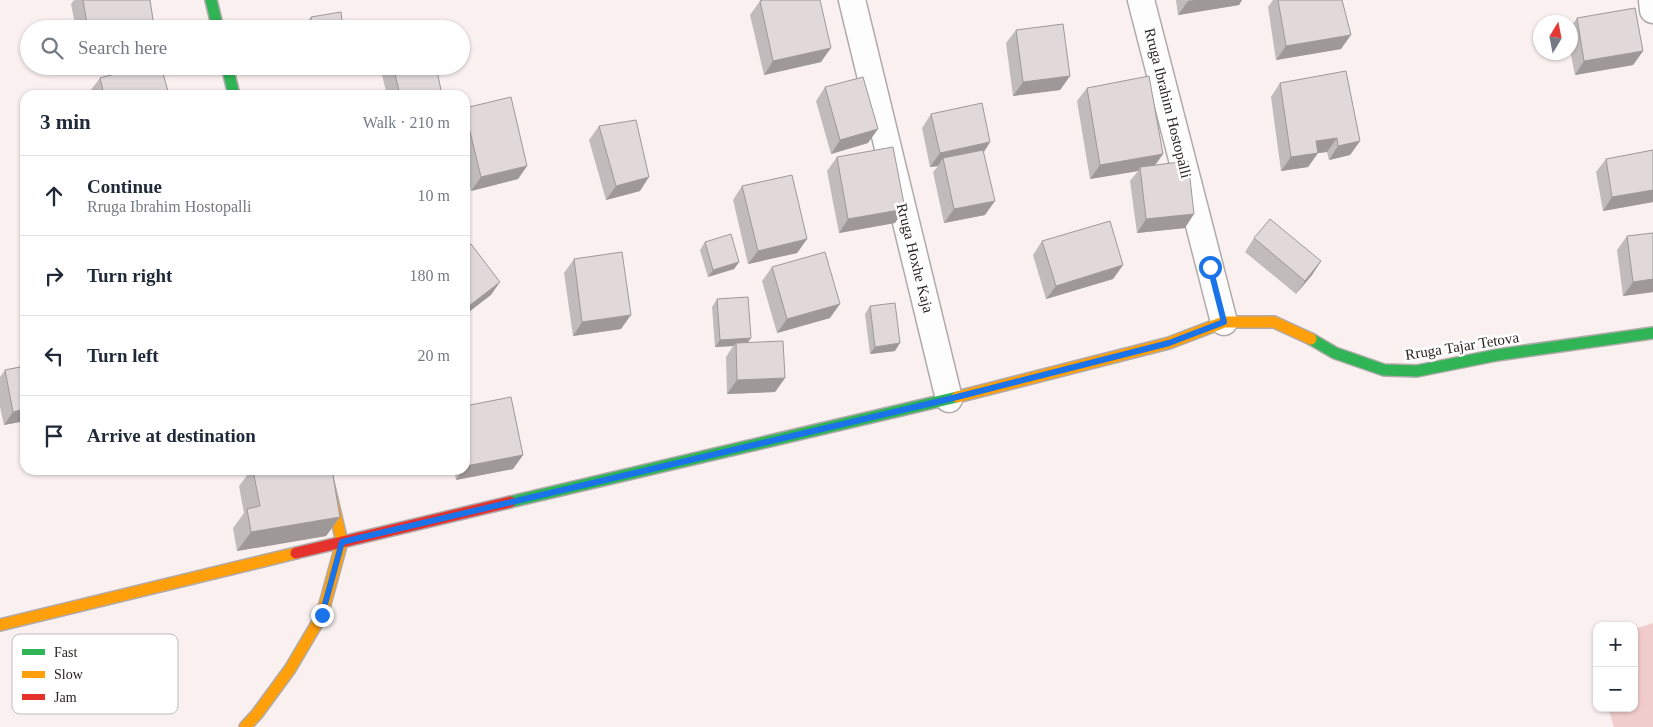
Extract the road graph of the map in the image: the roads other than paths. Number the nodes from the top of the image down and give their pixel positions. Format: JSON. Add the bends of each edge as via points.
{"nodes":[{"id":1,"x":211,"y":0,"type":"edge"},
{"id":2,"x":852,"y":0,"type":"edge"},
{"id":3,"x":1141,"y":0,"type":"edge"},
{"id":4,"x":1652,"y":0,"type":"edge"},
{"id":5,"x":1653,"y":10,"type":"edge"},
{"id":6,"x":216,"y":20,"type":"edge"},
{"id":7,"x":229,"y":75,"type":"edge"},
{"id":8,"x":233,"y":90,"type":"edge"},
{"id":9,"x":1224,"y":322,"type":"junction"},
{"id":10,"x":1653,"y":333,"type":"edge"},
{"id":11,"x":949,"y":399,"type":"junction"},
{"id":12,"x":326,"y":475,"type":"edge"},
{"id":13,"x":342,"y":542,"type":"junction"},
{"id":14,"x":0,"y":625,"type":"edge"},
{"id":15,"x":245,"y":727,"type":"edge"}],
"edges":[{"from":1,"to":6,"type":"street"},
{"from":2,"to":11,"type":"street","name":"Rruga Hoxhe Kaja"},
{"from":3,"to":9,"type":"street","name":"Rruga Ibrahim Hostopalli"},
{"from":4,"to":5,"type":"street"},
{"from":7,"to":8,"type":"street"},
{"from":9,"to":10,"type":"street","name":"Rruga Tajar Tetova","via":[[1274,322],[1335,353],[1384,370],[1417,371],[1497,355]]},
{"from":9,"to":11,"type":"street","via":[[1169,343]]},
{"from":11,"to":13,"type":"street"},
{"from":12,"to":13,"type":"street"},
{"from":13,"to":14,"type":"street"},
{"from":13,"to":15,"type":"street","via":[[322,615],[290,668]]}]}
